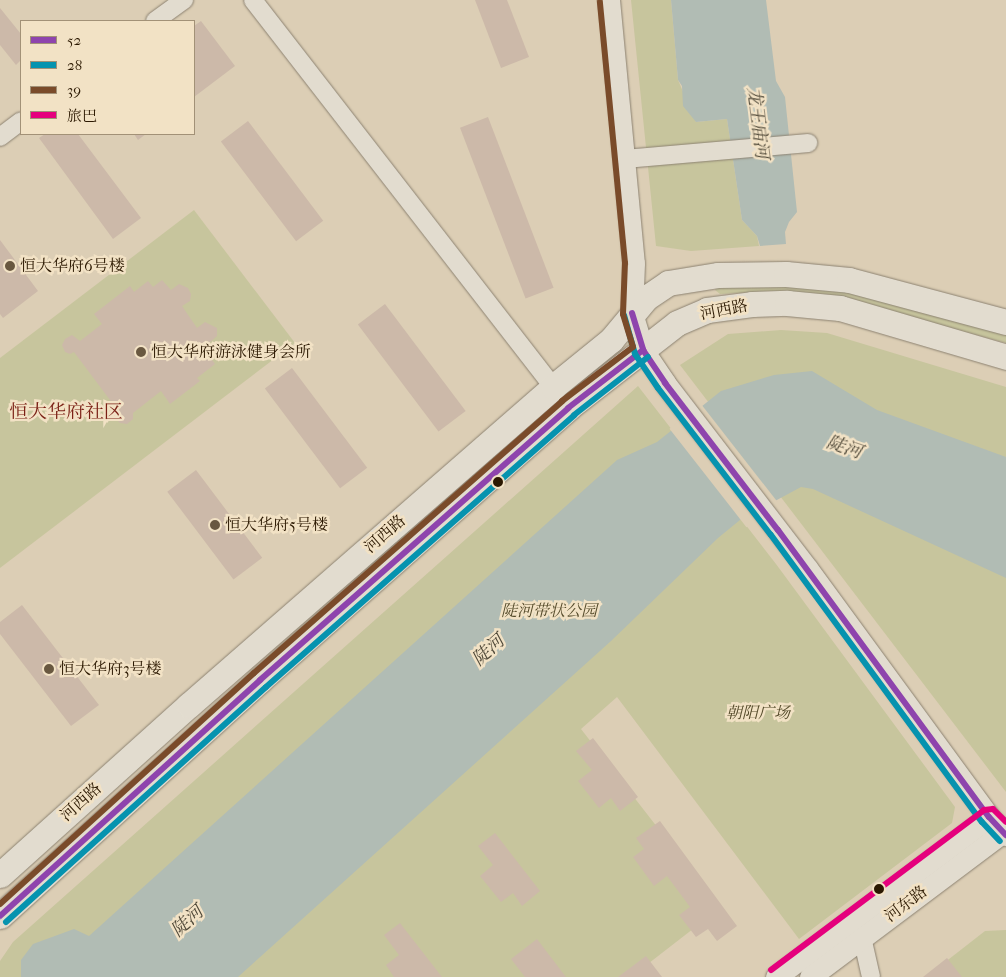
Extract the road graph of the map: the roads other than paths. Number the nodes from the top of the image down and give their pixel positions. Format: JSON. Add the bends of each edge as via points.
{"nodes":[{"id":1,"x":184,"y":0,"type":"edge"},
{"id":2,"x":253,"y":0,"type":"edge"},
{"id":3,"x":609,"y":0,"type":"edge"},
{"id":4,"x":156,"y":20,"type":"edge"},
{"id":5,"x":20,"y":122,"type":"edge"},
{"id":6,"x":0,"y":137,"type":"edge"},
{"id":7,"x":808,"y":143,"type":"dead end"},
{"id":8,"x":626,"y":159,"type":"junction"},
{"id":9,"x":632,"y":313,"type":"junction"},
{"id":10,"x":1006,"y":322,"type":"edge"},
{"id":11,"x":643,"y":350,"type":"junction"},
{"id":12,"x":1006,"y":357,"type":"edge"},
{"id":13,"x":554,"y":387,"type":"junction"},
{"id":14,"x":999,"y":828,"type":"edge"},
{"id":15,"x":0,"y":875,"type":"edge"},
{"id":16,"x":0,"y":916,"type":"edge"},
{"id":17,"x":862,"y":937,"type":"junction"},
{"id":18,"x":776,"y":977,"type":"edge"},
{"id":19,"x":810,"y":977,"type":"edge"},
{"id":20,"x":871,"y":977,"type":"edge"}],
"edges":[{"from":1,"to":4,"type":"street"},
{"from":2,"to":13,"type":"street"},
{"from":3,"to":8,"type":"street"},
{"from":5,"to":6,"type":"street"},
{"from":7,"to":8,"type":"street"},
{"from":8,"to":9,"type":"street","via":[[634,263]]},
{"from":9,"to":10,"type":"main road","name":"河西路","via":[[646,298],[668,283],[718,275],[786,274],[849,280]]},
{"from":9,"to":11,"type":"street"},
{"from":9,"to":13,"type":"main road","name":"河西路","via":[[611,340]]},
{"from":11,"to":12,"type":"main road","name":"河西路","via":[[677,323],[707,310],[787,302],[840,308]]},
{"from":11,"to":14,"type":"street"},
{"from":11,"to":16,"type":"main road","name":"河西路","via":[[547,427],[260,680]]},
{"from":13,"to":15,"type":"main road","name":"河西路","via":[[189,705]]},
{"from":14,"to":17,"type":"street","name":"河东路"},
{"from":14,"to":18,"type":"street","name":"河东路"},
{"from":17,"to":19,"type":"street","name":"河东路"},
{"from":17,"to":20,"type":"street"}]}
